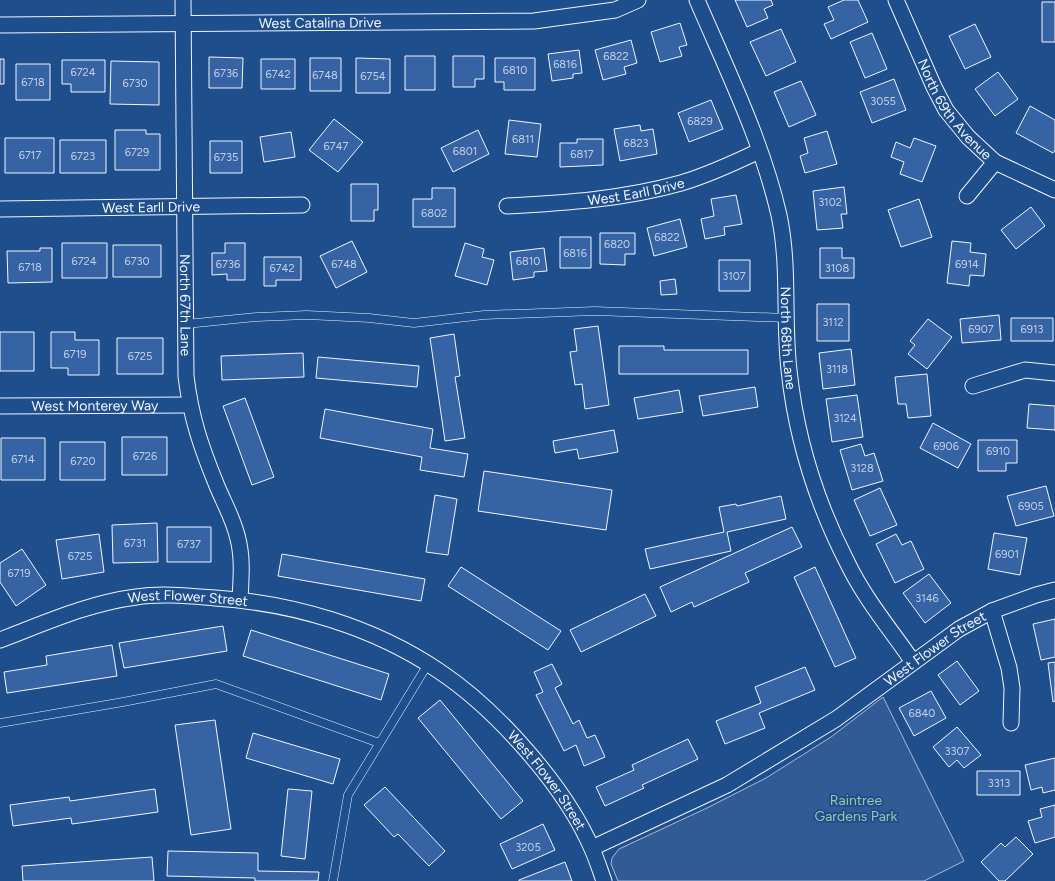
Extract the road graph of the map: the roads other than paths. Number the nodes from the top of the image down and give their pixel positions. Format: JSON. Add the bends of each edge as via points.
{"nodes":[{"id":1,"x":183,"y":0,"type":"edge"},
{"id":2,"x":638,"y":0,"type":"edge"},
{"id":3,"x":697,"y":0,"type":"edge"},
{"id":4,"x":896,"y":0,"type":"edge"},
{"id":5,"x":183,"y":24,"type":"junction"},
{"id":6,"x":0,"y":25,"type":"edge"},
{"id":7,"x":760,"y":151,"type":"junction"},
{"id":8,"x":994,"y":162,"type":"junction"},
{"id":9,"x":1051,"y":188,"type":"edge"},
{"id":10,"x":967,"y":196,"type":"dead end"},
{"id":11,"x":302,"y":205,"type":"dead end"},
{"id":12,"x":507,"y":206,"type":"dead end"},
{"id":13,"x":185,"y":207,"type":"junction"},
{"id":14,"x":0,"y":209,"type":"edge"},
{"id":15,"x":787,"y":318,"type":"junction"},
{"id":16,"x":186,"y":324,"type":"junction"},
{"id":17,"x":1055,"y":373,"type":"edge"},
{"id":18,"x":974,"y":386,"type":"dead end"},
{"id":19,"x":189,"y":405,"type":"junction"},
{"id":20,"x":0,"y":406,"type":"edge"},
{"id":21,"x":1055,"y":590,"type":"edge"},
{"id":22,"x":240,"y":599,"type":"junction"},
{"id":23,"x":992,"y":611,"type":"junction"},
{"id":24,"x":0,"y":640,"type":"edge"},
{"id":25,"x":913,"y":662,"type":"junction"},
{"id":26,"x":428,"y":664,"type":"junction"},
{"id":27,"x":0,"y":723,"type":"edge"},
{"id":28,"x":1011,"y":723,"type":"dead end"},
{"id":29,"x":378,"y":743,"type":"junction"},
{"id":30,"x":592,"y":848,"type":"junction"},
{"id":31,"x":333,"y":881,"type":"edge"},
{"id":32,"x":604,"y":881,"type":"edge"}],
"edges":[{"from":1,"to":5,"type":"street","name":"North 67th Lane"},
{"from":2,"to":5,"type":"street","name":"West Catalina Drive","via":[[615,10],[534,21]]},
{"from":3,"to":7,"type":"street","name":"North 68th Lane"},
{"from":4,"to":8,"type":"street","name":"North 69th Avenue","via":[[946,110]]},
{"from":5,"to":6,"type":"street","name":"West Catalina Drive"},
{"from":5,"to":13,"type":"street","name":"North 67th Lane"},
{"from":7,"to":12,"type":"street","name":"West Earll Drive","via":[[712,172],[628,196]]},
{"from":7,"to":15,"type":"street","name":"North 68th Lane","via":[[783,238]]},
{"from":8,"to":9,"type":"street","name":"North 69th Avenue"},
{"from":8,"to":10,"type":"street"},
{"from":11,"to":13,"type":"street","name":"West Earll Drive"},
{"from":13,"to":14,"type":"street","name":"West Earll Drive"},
{"from":13,"to":16,"type":"street","name":"North 67th Lane"},
{"from":15,"to":16,"type":"lane","via":[[595,311],[484,315],[414,323],[307,315]]},
{"from":15,"to":25,"type":"street","name":"North 68th Lane","via":[[789,370],[797,423],[822,505],[848,565]]},
{"from":16,"to":19,"type":"street","name":"North 67th Lane"},
{"from":17,"to":18,"type":"street","via":[[1025,370]]},
{"from":19,"to":20,"type":"street","name":"West Monterey Way"},
{"from":19,"to":22,"type":"street","name":"North 67th Lane","via":[[205,456],[238,538]]},
{"from":21,"to":23,"type":"street","name":"West Flower Street"},
{"from":22,"to":24,"type":"street","name":"West Flower Street","via":[[138,596],[100,603]]},
{"from":22,"to":26,"type":"street","name":"West Flower Street","via":[[288,607],[328,619],[362,631]]},
{"from":23,"to":25,"type":"street","name":"West Flower Street","via":[[959,629]]},
{"from":23,"to":28,"type":"street","via":[[1009,668]]},
{"from":25,"to":30,"type":"street","name":"West Flower Street","via":[[836,719],[726,785]]},
{"from":26,"to":29,"type":"lane"},
{"from":26,"to":30,"type":"street","name":"West Flower Street","via":[[461,687],[503,724],[546,774]]},
{"from":27,"to":29,"type":"lane","via":[[216,684]]},
{"from":29,"to":31,"type":"lane","via":[[348,795]]},
{"from":30,"to":32,"type":"street"}]}
